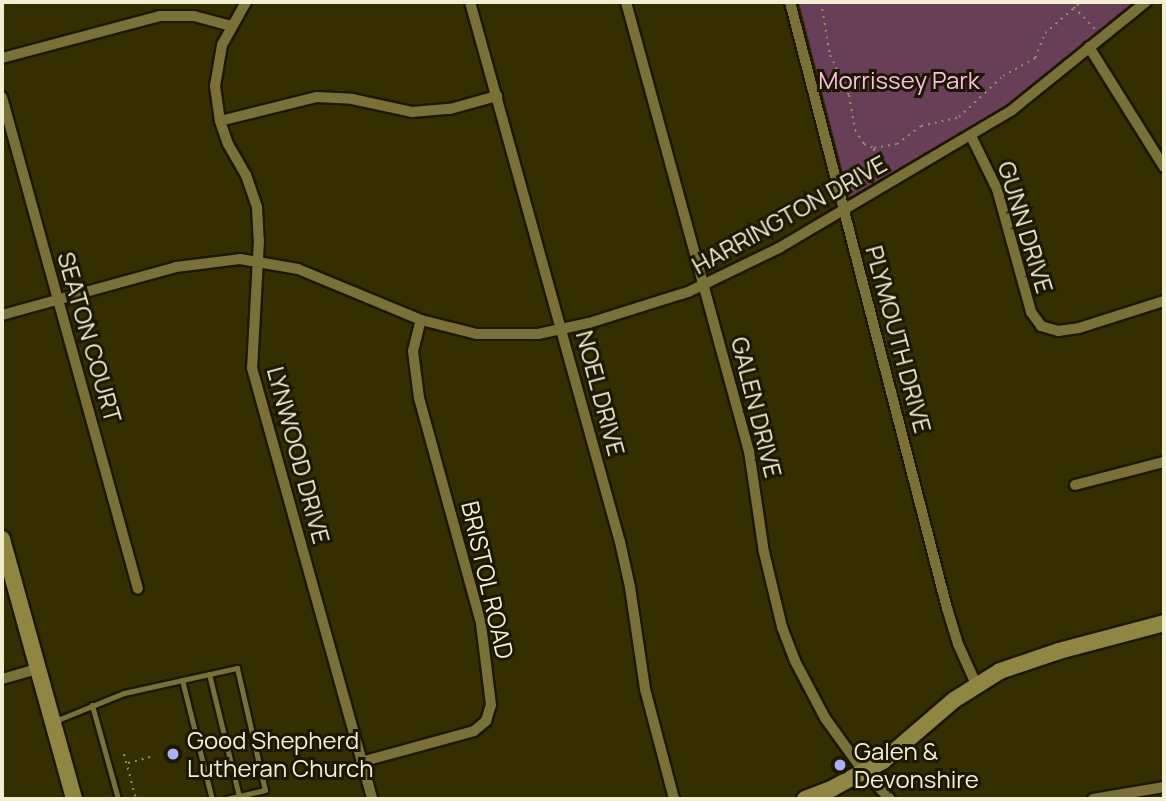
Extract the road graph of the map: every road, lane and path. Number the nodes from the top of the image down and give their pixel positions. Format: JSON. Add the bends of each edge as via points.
{"nodes":[{"id":1,"x":246,"y":2,"type":"edge"},
{"id":2,"x":470,"y":2,"type":"edge"},
{"id":3,"x":626,"y":2,"type":"edge"},
{"id":4,"x":790,"y":2,"type":"edge"},
{"id":5,"x":821,"y":2,"type":"edge"},
{"id":6,"x":1069,"y":2,"type":"edge"},
{"id":7,"x":1081,"y":2,"type":"edge"},
{"id":8,"x":1146,"y":2,"type":"edge"},
{"id":9,"x":1075,"y":9,"type":"junction"},
{"id":10,"x":231,"y":26,"type":"junction"},
{"id":11,"x":1097,"y":32,"type":"dead end"},
{"id":12,"x":1089,"y":47,"type":"junction"},
{"id":13,"x":2,"y":58,"type":"edge"},
{"id":14,"x":497,"y":96,"type":"junction"},
{"id":15,"x":2,"y":97,"type":"edge"},
{"id":16,"x":220,"y":121,"type":"junction"},
{"id":17,"x":971,"y":136,"type":"junction"},
{"id":18,"x":874,"y":148,"type":"junction"},
{"id":19,"x":1164,"y":166,"type":"edge"},
{"id":20,"x":850,"y":189,"type":"dead end"},
{"id":21,"x":844,"y":209,"type":"junction"},
{"id":22,"x":257,"y":260,"type":"junction"},
{"id":23,"x":705,"y":285,"type":"junction"},
{"id":24,"x":58,"y":300,"type":"junction"},
{"id":25,"x":1164,"y":301,"type":"edge"},
{"id":26,"x":2,"y":315,"type":"edge"},
{"id":27,"x":421,"y":320,"type":"junction"},
{"id":28,"x":561,"y":330,"type":"junction"},
{"id":29,"x":1164,"y":462,"type":"edge"},
{"id":30,"x":1075,"y":485,"type":"dead end"},
{"id":31,"x":2,"y":539,"type":"edge"},
{"id":32,"x":138,"y":589,"type":"dead end"},
{"id":33,"x":1164,"y":624,"type":"edge"},
{"id":34,"x":37,"y":669,"type":"junction"},
{"id":35,"x":209,"y":674,"type":"junction"},
{"id":36,"x":2,"y":679,"type":"edge"},
{"id":37,"x":182,"y":680,"type":"junction"},
{"id":38,"x":976,"y":684,"type":"junction"},
{"id":39,"x":92,"y":705,"type":"junction"},
{"id":40,"x":52,"y":722,"type":"junction"},
{"id":41,"x":124,"y":754,"type":"dead end"},
{"id":42,"x":154,"y":756,"type":"dead end"},
{"id":43,"x":361,"y":762,"type":"junction"},
{"id":44,"x":126,"y":763,"type":"junction"},
{"id":45,"x":864,"y":772,"type":"junction"},
{"id":46,"x":1164,"y":787,"type":"edge"},
{"id":47,"x":239,"y":796,"type":"junction"},
{"id":48,"x":74,"y":799,"type":"edge"},
{"id":49,"x":118,"y":799,"type":"edge"},
{"id":50,"x":136,"y":799,"type":"edge"},
{"id":51,"x":212,"y":799,"type":"edge"},
{"id":52,"x":227,"y":799,"type":"edge"},
{"id":53,"x":372,"y":799,"type":"edge"},
{"id":54,"x":674,"y":799,"type":"edge"},
{"id":55,"x":805,"y":799,"type":"edge"},
{"id":56,"x":890,"y":799,"type":"edge"},
{"id":57,"x":1093,"y":799,"type":"edge"}],
"edges":[{"from":1,"to":10,"type":"street","name":"LYNWOOD DRIVE"},
{"from":2,"to":14,"type":"street","name":"NOEL DRIVE"},
{"from":3,"to":23,"type":"street","name":"GALEN DRIVE"},
{"from":4,"to":21,"type":"street","name":"PLYMOUTH DRIVE"},
{"from":5,"to":18,"type":"path","via":[[830,55],[849,95],[855,131],[864,144]]},
{"from":6,"to":9,"type":"path"},
{"from":7,"to":9,"type":"path"},
{"from":8,"to":12,"type":"street","name":"HARRINGTON DRIVE"},
{"from":9,"to":11,"type":"path"},
{"from":9,"to":18,"type":"path","via":[[1045,33],[1035,58],[1003,76],[959,117],[921,126],[897,144]]},
{"from":10,"to":13,"type":"street","via":[[194,16],[160,16]]},
{"from":10,"to":16,"type":"street","name":"LYNWOOD DRIVE","via":[[217,66]]},
{"from":12,"to":17,"type":"street","name":"HARRINGTON DRIVE","via":[[1012,110]]},
{"from":12,"to":19,"type":"street"},
{"from":14,"to":16,"type":"street","via":[[450,109],[412,113],[352,99],[317,97]]},
{"from":14,"to":28,"type":"street","name":"NOEL DRIVE"},
{"from":15,"to":24,"type":"street","name":"SEATON COURT"},
{"from":16,"to":22,"type":"street","name":"LYNWOOD DRIVE","via":[[257,207]]},
{"from":17,"to":21,"type":"street","name":"HARRINGTON DRIVE"},
{"from":17,"to":25,"type":"street","name":"GUNN DRIVE","via":[[997,189],[1031,312],[1041,326],[1058,331],[1079,328]]},
{"from":18,"to":20,"type":"path","via":[[868,178]]},
{"from":21,"to":23,"type":"street","name":"HARRINGTON DRIVE"},
{"from":21,"to":38,"type":"street","name":"PLYMOUTH DRIVE","via":[[947,608]]},
{"from":22,"to":24,"type":"street","name":"HARRINGTON DRIVE","via":[[203,261]]},
{"from":22,"to":27,"type":"street","name":"HARRINGTON DRIVE","via":[[298,269]]},
{"from":22,"to":43,"type":"street","name":"LYNWOOD DRIVE","via":[[252,368]]},
{"from":23,"to":28,"type":"street","name":"HARRINGTON DRIVE"},
{"from":23,"to":45,"type":"street","name":"GALEN DRIVE","via":[[749,451],[764,552],[782,627],[808,690]]},
{"from":24,"to":26,"type":"street","name":"HARRINGTON DRIVE"},
{"from":24,"to":32,"type":"street","name":"SEATON COURT"},
{"from":27,"to":28,"type":"street","name":"HARRINGTON DRIVE","via":[[477,334]]},
{"from":27,"to":43,"type":"street","name":"BRISTOL ROAD","via":[[413,351],[415,379],[481,623],[491,705],[486,720],[474,731]]},
{"from":28,"to":54,"type":"street","name":"NOEL DRIVE","via":[[620,542],[645,689]]},
{"from":29,"to":30,"type":"street"},
{"from":31,"to":34,"type":"street"},
{"from":33,"to":38,"type":"street","via":[[1017,664]]},
{"from":34,"to":36,"type":"street"},
{"from":34,"to":40,"type":"street"},
{"from":35,"to":37,"type":"lane"},
{"from":35,"to":47,"type":"lane"},
{"from":35,"to":47,"type":"lane","via":[[237,668],[265,790]]},
{"from":37,"to":39,"type":"lane"},
{"from":37,"to":51,"type":"lane"},
{"from":38,"to":45,"type":"street"},
{"from":39,"to":40,"type":"lane"},
{"from":39,"to":49,"type":"lane"},
{"from":40,"to":48,"type":"street"},
{"from":41,"to":44,"type":"path"},
{"from":42,"to":44,"type":"path"},
{"from":43,"to":53,"type":"street","name":"LYNWOOD DRIVE"},
{"from":44,"to":50,"type":"path"},
{"from":45,"to":55,"type":"street"},
{"from":45,"to":56,"type":"street","name":"GALEN DRIVE"},
{"from":46,"to":57,"type":"street"},
{"from":47,"to":52,"type":"lane"}]}
